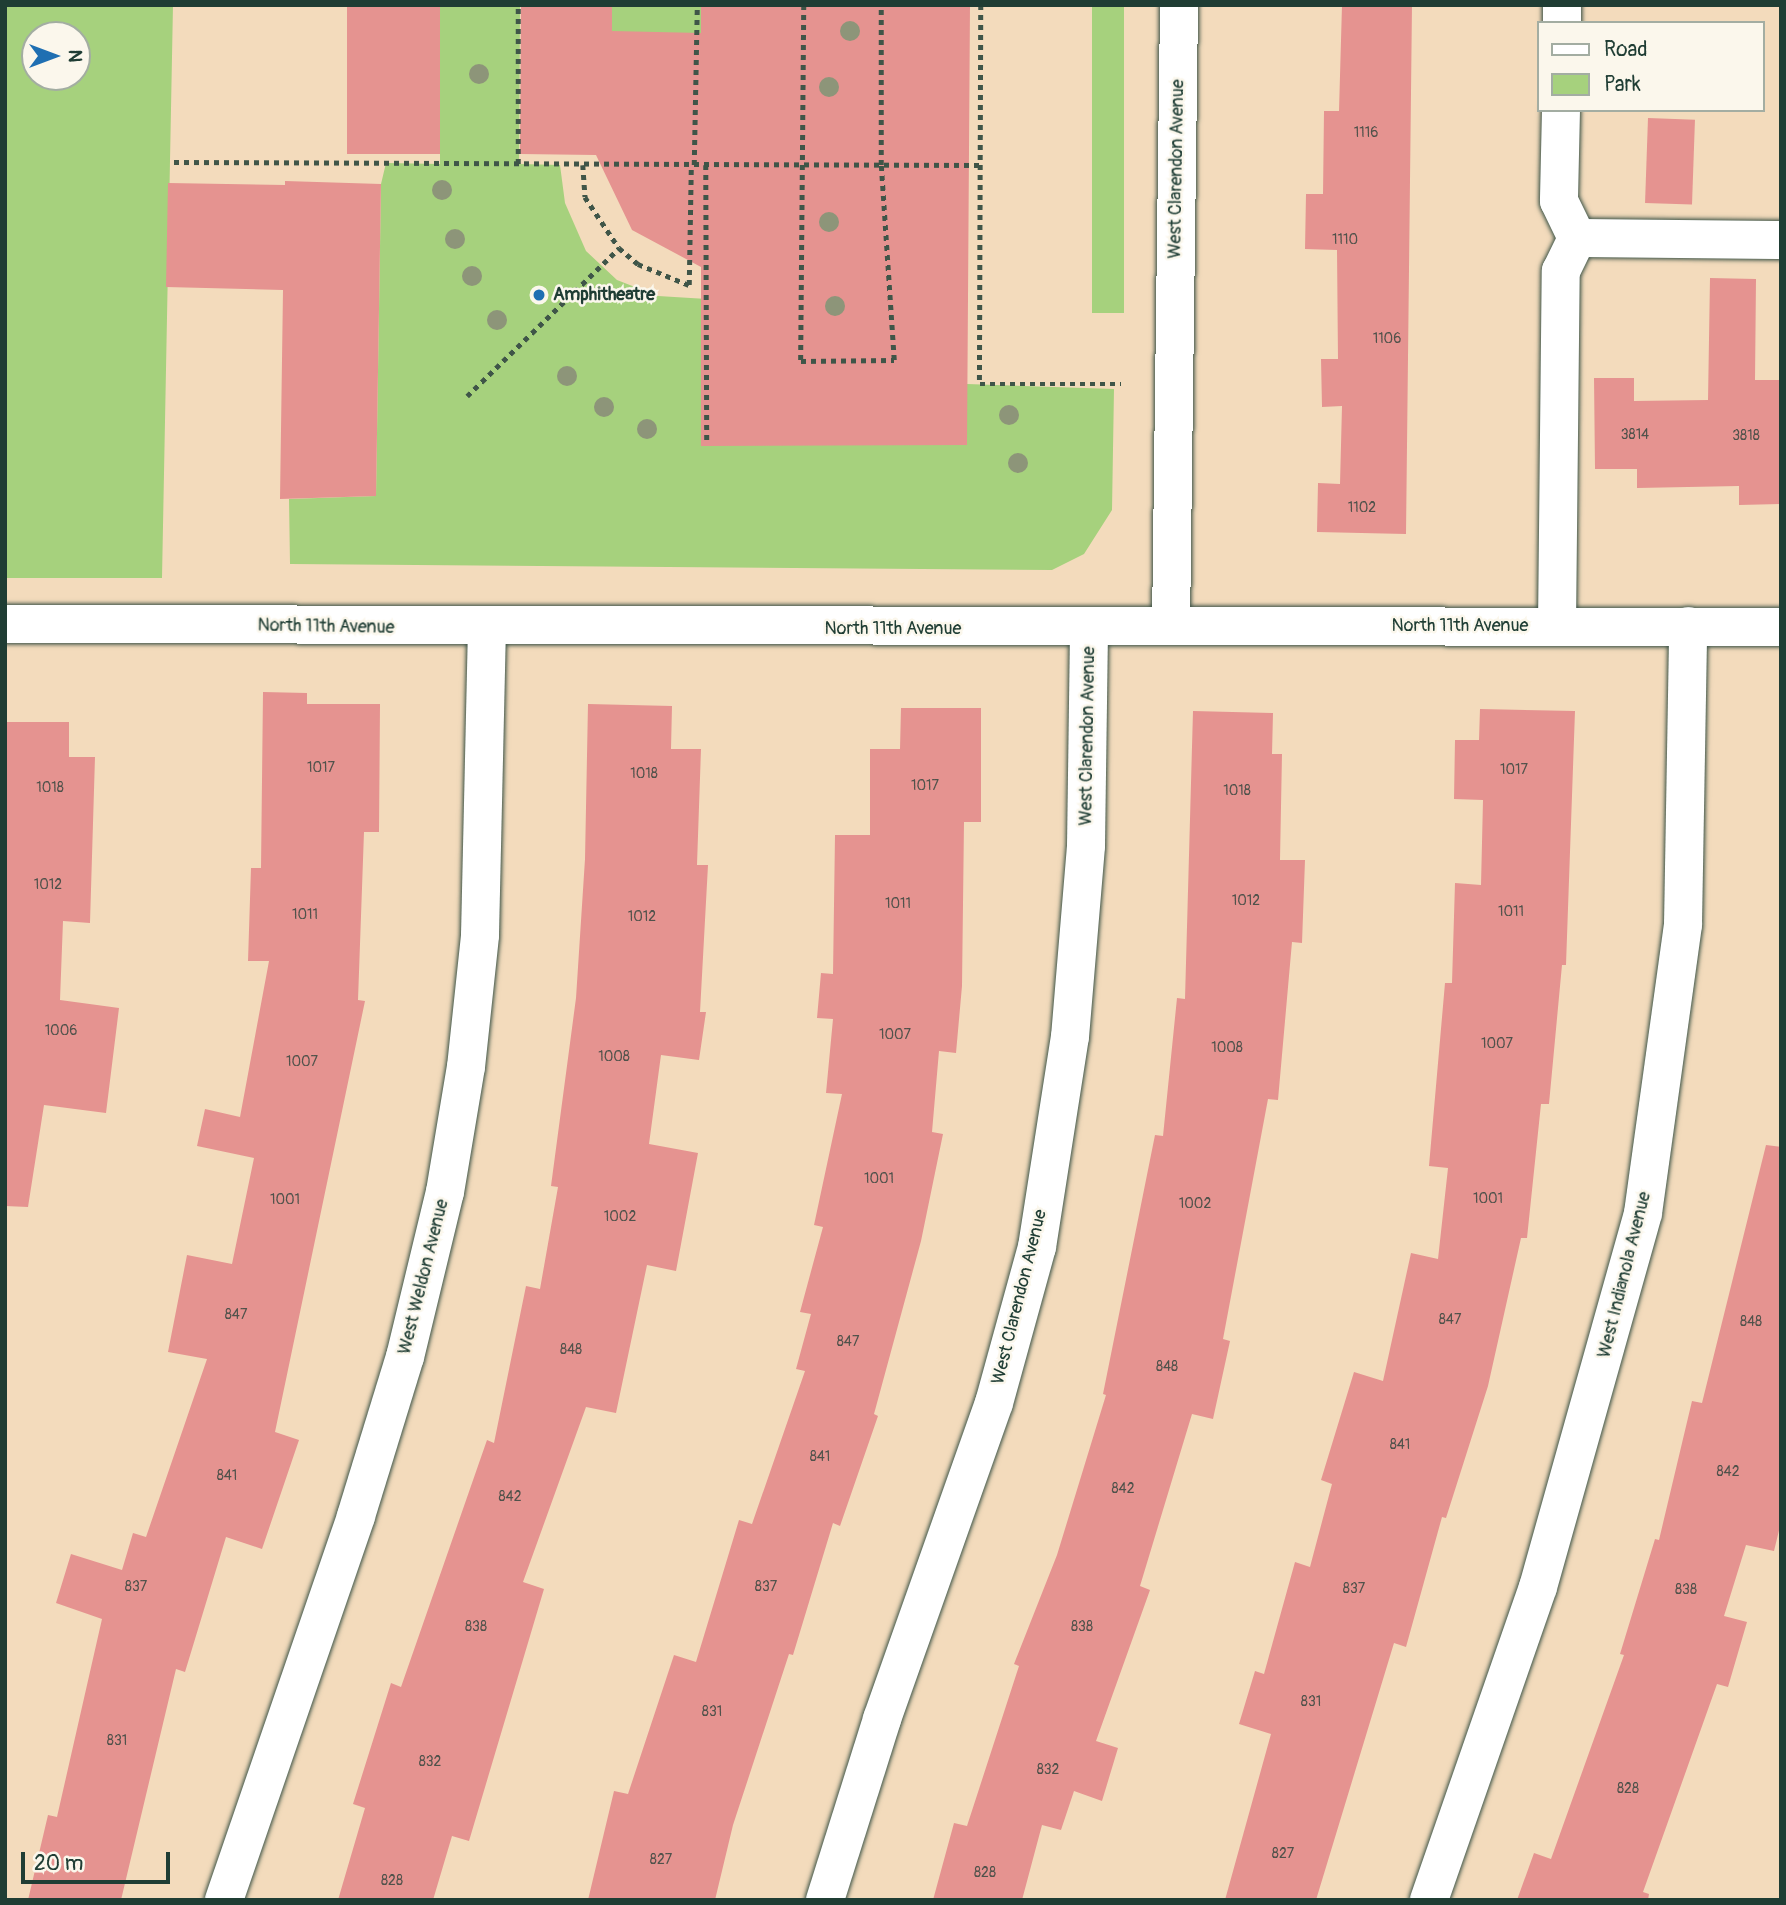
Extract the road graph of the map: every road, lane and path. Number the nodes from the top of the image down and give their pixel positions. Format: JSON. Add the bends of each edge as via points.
{"nodes":[{"id":1,"x":518,"y":5,"type":"edge"},
{"id":2,"x":696,"y":5,"type":"edge"},
{"id":3,"x":804,"y":5,"type":"edge"},
{"id":4,"x":881,"y":5,"type":"edge"},
{"id":5,"x":981,"y":5,"type":"edge"},
{"id":6,"x":1179,"y":5,"type":"edge"},
{"id":7,"x":1561,"y":112,"type":"edge"},
{"id":8,"x":174,"y":162,"type":"dead end"},
{"id":9,"x":518,"y":164,"type":"junction"},
{"id":10,"x":583,"y":165,"type":"junction"},
{"id":11,"x":691,"y":165,"type":"junction"},
{"id":12,"x":707,"y":165,"type":"junction"},
{"id":13,"x":802,"y":165,"type":"junction"},
{"id":14,"x":881,"y":165,"type":"junction"},
{"id":15,"x":979,"y":165,"type":"junction"},
{"id":16,"x":1577,"y":238,"type":"junction"},
{"id":17,"x":1781,"y":240,"type":"edge"},
{"id":18,"x":619,"y":248,"type":"junction"},
{"id":19,"x":1121,"y":384,"type":"dead end"},
{"id":20,"x":467,"y":396,"type":"dead end"},
{"id":21,"x":707,"y":440,"type":"dead end"},
{"id":22,"x":5,"y":624,"type":"edge"},
{"id":23,"x":1171,"y":626,"type":"junction"},
{"id":24,"x":1557,"y":626,"type":"junction"},
{"id":25,"x":1688,"y":626,"type":"junction"},
{"id":26,"x":1781,"y":627,"type":"edge"},
{"id":27,"x":488,"y":628,"type":"junction"},
{"id":28,"x":1089,"y":628,"type":"junction"},
{"id":29,"x":224,"y":1900,"type":"edge"},
{"id":30,"x":825,"y":1900,"type":"edge"},
{"id":31,"x":1429,"y":1900,"type":"edge"}],
"edges":[{"from":1,"to":9,"type":"path"},
{"from":2,"to":12,"type":"path","via":[[694,165]]},
{"from":3,"to":13,"type":"path"},
{"from":4,"to":14,"type":"path"},
{"from":5,"to":15,"type":"path"},
{"from":6,"to":23,"type":"street","name":"West Clarendon Avenue"},
{"from":7,"to":16,"type":"street","via":[[1559,201]]},
{"from":8,"to":9,"type":"path"},
{"from":9,"to":10,"type":"path"},
{"from":10,"to":11,"type":"path"},
{"from":10,"to":18,"type":"path","via":[[585,197]]},
{"from":11,"to":12,"type":"path"},
{"from":11,"to":18,"type":"path","via":[[690,285],[638,264]]},
{"from":12,"to":13,"type":"path"},
{"from":12,"to":21,"type":"path"},
{"from":13,"to":14,"type":"path"},
{"from":13,"to":14,"type":"path","via":[[801,361],[894,360]]},
{"from":14,"to":15,"type":"path"},
{"from":15,"to":19,"type":"path","via":[[980,384]]},
{"from":16,"to":17,"type":"street"},
{"from":16,"to":24,"type":"street","via":[[1561,271]]},
{"from":18,"to":20,"type":"path"},
{"from":22,"to":27,"type":"street","name":"North 11th Avenue"},
{"from":23,"to":24,"type":"street","name":"North 11th Avenue"},
{"from":23,"to":28,"type":"street","name":"North 11th Avenue"},
{"from":24,"to":25,"type":"street","name":"North 11th Avenue"},
{"from":25,"to":26,"type":"street","name":"North 11th Avenue"},
{"from":25,"to":31,"type":"street","name":"West Indianola Avenue","via":[[1683,925],[1643,1213],[1538,1587]]},
{"from":27,"to":28,"type":"street","name":"North 11th Avenue"},
{"from":27,"to":29,"type":"street","name":"West Weldon Avenue","via":[[480,935],[466,1067],[445,1192],[405,1356],[356,1516]]},
{"from":28,"to":30,"type":"street","name":"West Clarendon Avenue","via":[[1086,846],[1070,1037],[1037,1247],[994,1404],[882,1719]]}]}
